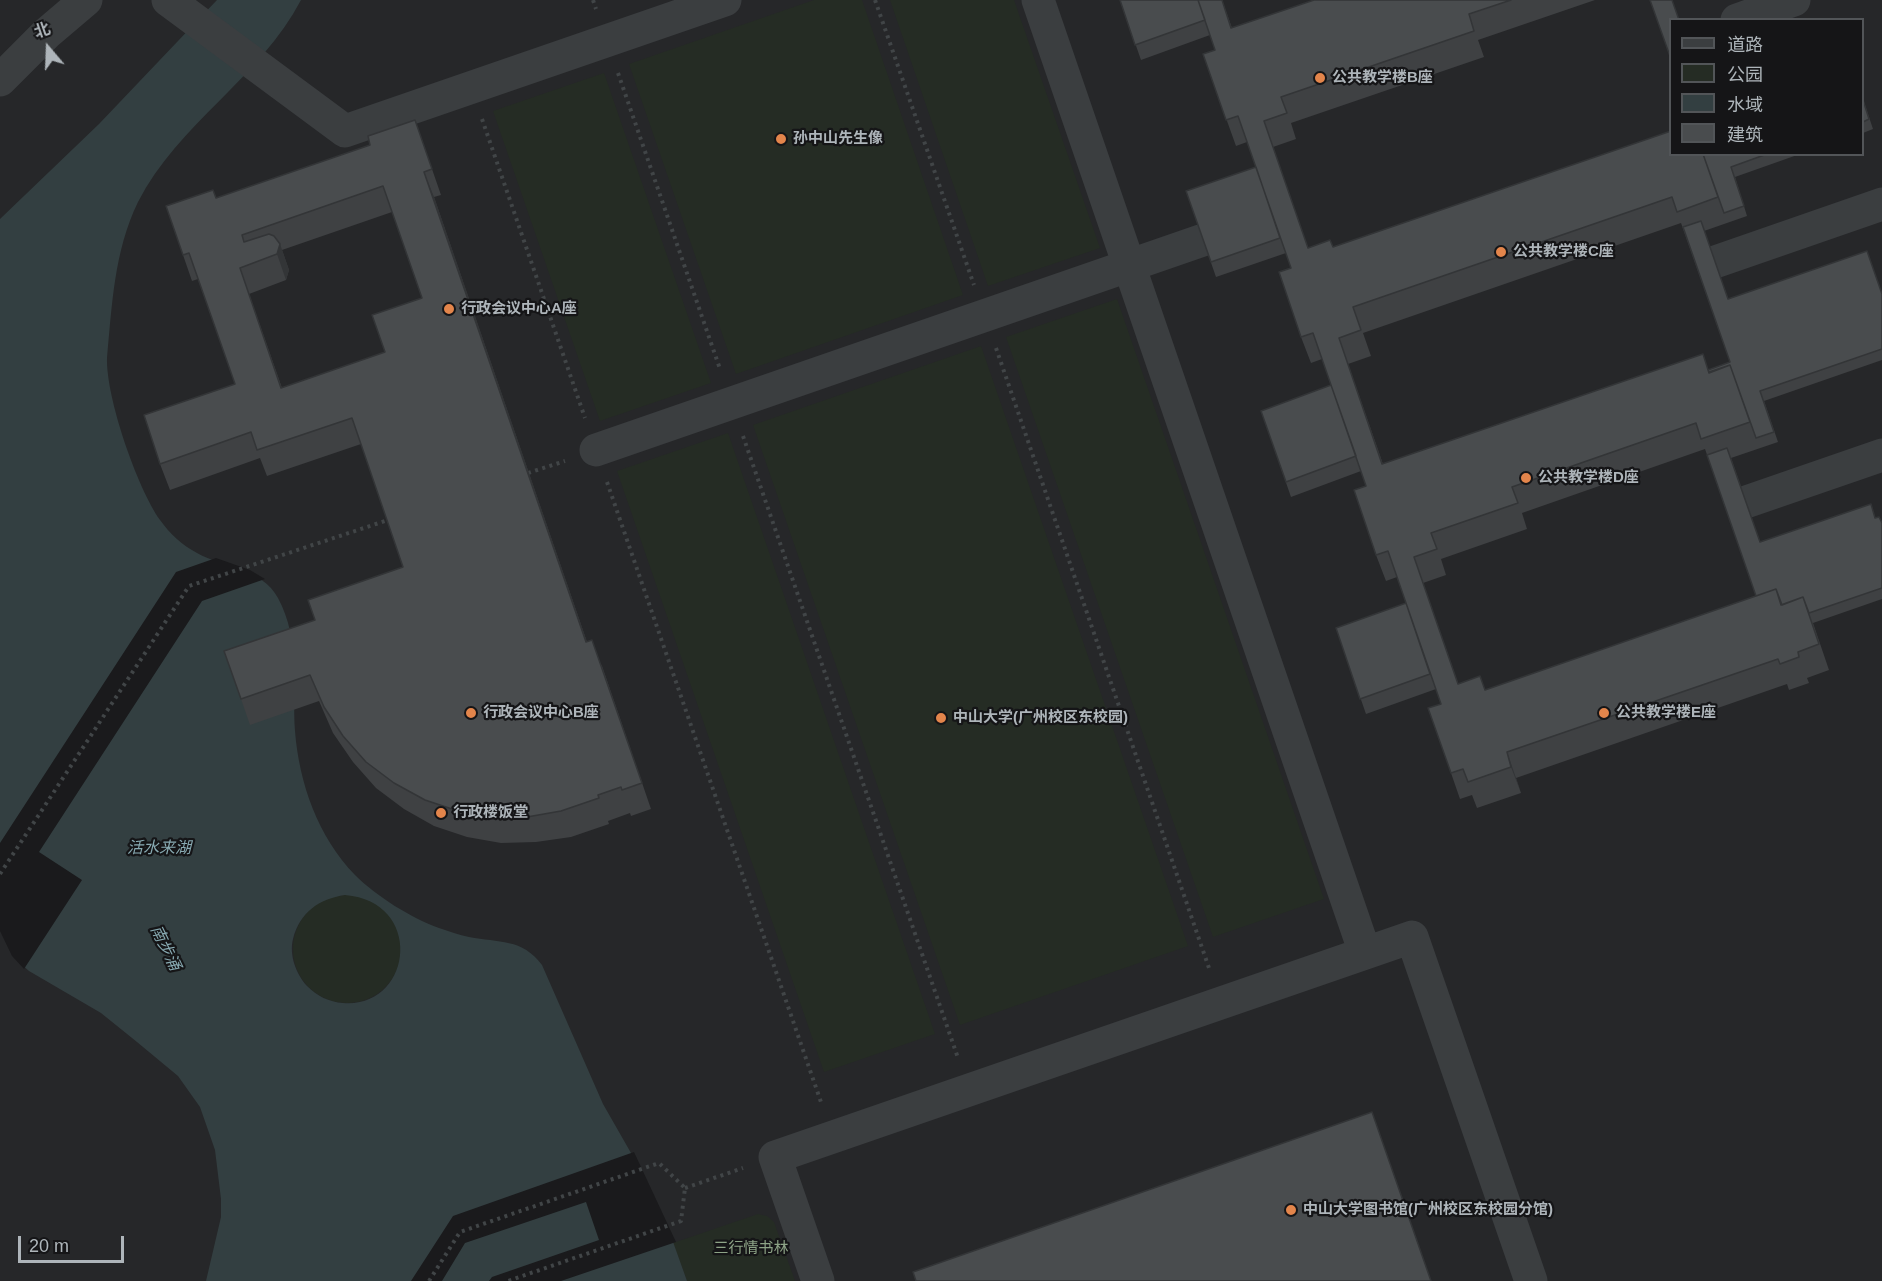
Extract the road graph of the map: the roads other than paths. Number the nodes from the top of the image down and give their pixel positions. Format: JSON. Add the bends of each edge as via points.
{"nodes":[{"id":1,"x":86,"y":0,"type":"edge"},
{"id":2,"x":168,"y":0,"type":"edge"},
{"id":3,"x":725,"y":0,"type":"edge"},
{"id":4,"x":1038,"y":0,"type":"edge"},
{"id":5,"x":1794,"y":0,"type":"edge"},
{"id":6,"x":1743,"y":18,"type":"edge"},
{"id":7,"x":0,"y":80,"type":"edge"},
{"id":8,"x":1882,"y":204,"type":"edge"},
{"id":9,"x":1203,"y":240,"type":"edge"},
{"id":10,"x":1715,"y":261,"type":"edge"},
{"id":11,"x":1129,"y":265,"type":"junction"},
{"id":12,"x":596,"y":450,"type":"road end"},
{"id":13,"x":1882,"y":455,"type":"edge"},
{"id":14,"x":1746,"y":502,"type":"edge"},
{"id":15,"x":1365,"y":953,"type":"junction"},
{"id":16,"x":818,"y":1281,"type":"edge"},
{"id":17,"x":1531,"y":1281,"type":"edge"}],
"edges":[{"from":1,"to":7,"type":"lane"},
{"from":2,"to":3,"type":"lane","via":[[345,131]]},
{"from":4,"to":11,"type":"lane"},
{"from":5,"to":6,"type":"lane"},
{"from":8,"to":10,"type":"lane"},
{"from":9,"to":11,"type":"lane"},
{"from":11,"to":12,"type":"lane"},
{"from":11,"to":15,"type":"lane"},
{"from":13,"to":14,"type":"lane"},
{"from":15,"to":16,"type":"lane","via":[[775,1157]]},
{"from":15,"to":17,"type":"lane","via":[[1412,937]]}]}
